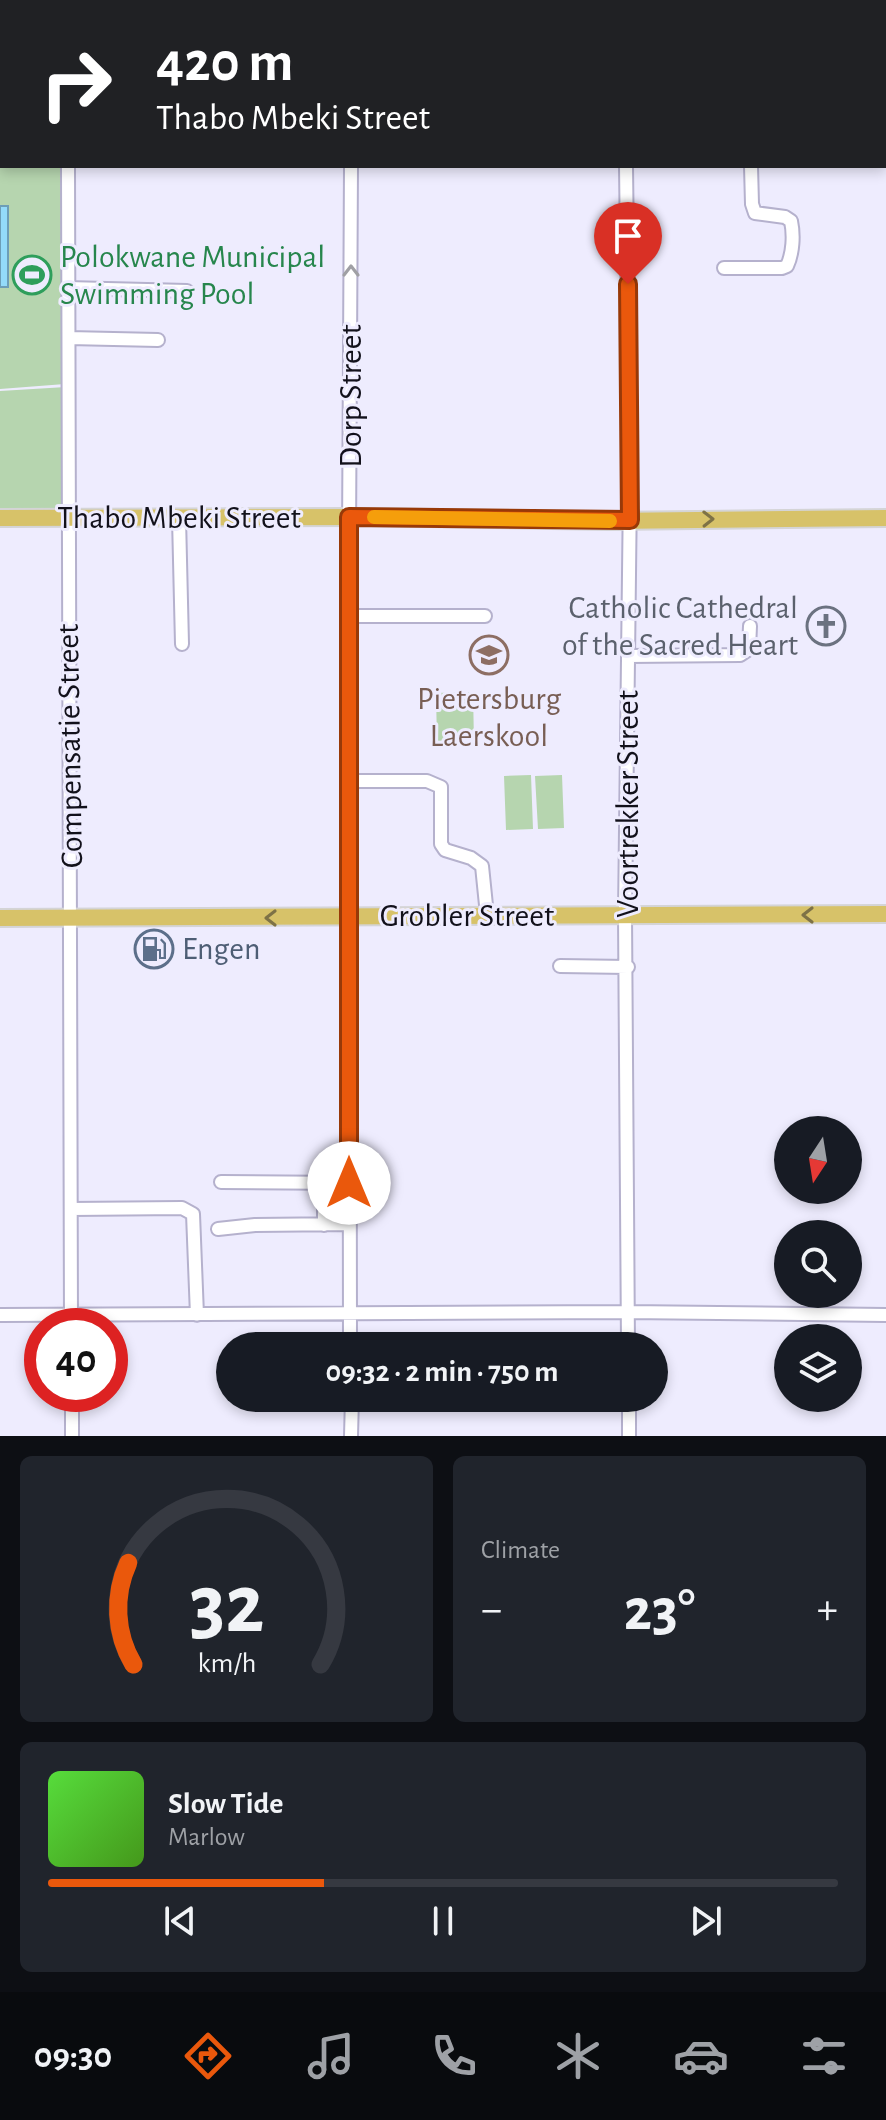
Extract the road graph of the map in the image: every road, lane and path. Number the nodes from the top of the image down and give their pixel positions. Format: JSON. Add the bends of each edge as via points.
{"nodes":[{"id":1,"x":68,"y":168,"type":"edge"},
{"id":2,"x":351,"y":168,"type":"edge"},
{"id":3,"x":626,"y":168,"type":"edge"},
{"id":4,"x":751,"y":168,"type":"edge"},
{"id":5,"x":724,"y":268,"type":"dead end"},
{"id":6,"x":67,"y":288,"type":"junction"},
{"id":7,"x":187,"y":291,"type":"dead end"},
{"id":8,"x":69,"y":338,"type":"junction"},
{"id":9,"x":158,"y":340,"type":"dead end"},
{"id":10,"x":349,"y":517,"type":"junction"},
{"id":11,"x":0,"y":518,"type":"edge"},
{"id":12,"x":68,"y":518,"type":"junction"},
{"id":13,"x":179,"y":518,"type":"junction"},
{"id":14,"x":886,"y":518,"type":"edge"},
{"id":15,"x":630,"y":520,"type":"junction"},
{"id":16,"x":349,"y":616,"type":"junction"},
{"id":17,"x":485,"y":616,"type":"dead end"},
{"id":18,"x":750,"y":626,"type":"dead end"},
{"id":19,"x":182,"y":644,"type":"dead end"},
{"id":20,"x":628,"y":656,"type":"junction"},
{"id":21,"x":350,"y":781,"type":"junction"},
{"id":22,"x":886,"y":914,"type":"edge"},
{"id":23,"x":487,"y":915,"type":"junction"},
{"id":24,"x":625,"y":915,"type":"junction"},
{"id":25,"x":349,"y":917,"type":"junction"},
{"id":26,"x":0,"y":918,"type":"edge"},
{"id":27,"x":72,"y":919,"type":"junction"},
{"id":28,"x":560,"y":966,"type":"dead end"},
{"id":29,"x":628,"y":967,"type":"junction"},
{"id":30,"x":221,"y":1182,"type":"dead end"},
{"id":31,"x":324,"y":1183,"type":"junction"},
{"id":32,"x":349,"y":1183,"type":"junction"},
{"id":33,"x":71,"y":1209,"type":"junction"},
{"id":34,"x":349,"y":1224,"type":"junction"},
{"id":35,"x":324,"y":1225,"type":"junction"},
{"id":36,"x":218,"y":1229,"type":"dead end"},
{"id":37,"x":71,"y":1308,"type":"edge"},
{"id":38,"x":628,"y":1312,"type":"junction"},
{"id":39,"x":0,"y":1315,"type":"edge"},
{"id":40,"x":197,"y":1315,"type":"junction"},
{"id":41,"x":886,"y":1315,"type":"edge"},
{"id":42,"x":349,"y":1316,"type":"junction"},
{"id":43,"x":24,"y":1317,"type":"edge"},
{"id":44,"x":128,"y":1318,"type":"edge"},
{"id":45,"x":350,"y":1332,"type":"edge"},
{"id":46,"x":628,"y":1332,"type":"edge"},
{"id":47,"x":72,"y":1412,"type":"edge"},
{"id":48,"x":352,"y":1412,"type":"edge"},
{"id":49,"x":629,"y":1412,"type":"edge"},
{"id":50,"x":72,"y":1436,"type":"edge"},
{"id":51,"x":351,"y":1436,"type":"edge"},
{"id":52,"x":629,"y":1436,"type":"edge"}],
"edges":[{"from":1,"to":6,"type":"street","name":"Compensatie Street"},
{"from":10,"to":2,"type":"street","name":"Dorp Street","one_way":true},
{"from":3,"to":15,"type":"street","name":"Voortrekker Street"},
{"from":4,"to":5,"type":"street","via":[[755,213],[791,221],[790,261],[782,268]]},
{"from":6,"to":7,"type":"street"},
{"from":6,"to":8,"type":"street","name":"Compensatie Street"},
{"from":8,"to":9,"type":"street"},
{"from":8,"to":12,"type":"street","name":"Compensatie Street"},
{"from":10,"to":13,"type":"main road","name":"Thabo Mbeki Street"},
{"from":10,"to":15,"type":"main road","name":"Thabo Mbeki Street"},
{"from":10,"to":16,"type":"street","name":"Dorp Street"},
{"from":11,"to":12,"type":"main road","name":"Thabo Mbeki Street"},
{"from":12,"to":13,"type":"main road","name":"Thabo Mbeki Street"},
{"from":12,"to":27,"type":"street","name":"Compensatie Street"},
{"from":13,"to":19,"type":"street"},
{"from":15,"to":14,"type":"main road","name":"Thabo Mbeki Street","one_way":true},
{"from":15,"to":20,"type":"street","name":"Voortrekker Street"},
{"from":16,"to":17,"type":"street"},
{"from":16,"to":21,"type":"street","name":"Dorp Street"},
{"from":18,"to":20,"type":"street","via":[[749,649],[740,655]]},
{"from":20,"to":24,"type":"street","name":"Voortrekker Street"},
{"from":21,"to":23,"type":"street","via":[[427,781],[441,787],[441,844],[447,852],[482,866]]},
{"from":21,"to":25,"type":"street","name":"Dorp Street"},
{"from":22,"to":24,"type":"main road","name":"Grobler Street","one_way":true},
{"from":23,"to":24,"type":"main road","name":"Grobler Street"},
{"from":23,"to":25,"type":"main road","name":"Grobler Street"},
{"from":24,"to":29,"type":"street","name":"Voortrekker Street"},
{"from":25,"to":27,"type":"main road","name":"Grobler Street","one_way":true},
{"from":25,"to":32,"type":"street","name":"Dorp Street"},
{"from":26,"to":27,"type":"main road","name":"Grobler Street"},
{"from":27,"to":33,"type":"street","name":"Compensatie Street"},
{"from":28,"to":29,"type":"street"},
{"from":29,"to":38,"type":"street","name":"Voortrekker Street"},
{"from":30,"to":31,"type":"street"},
{"from":31,"to":32,"type":"street"},
{"from":31,"to":35,"type":"street"},
{"from":32,"to":34,"type":"street","name":"Dorp Street"},
{"from":33,"to":37,"type":"street","name":"Compensatie Street"},
{"from":33,"to":40,"type":"street","via":[[182,1208],[193,1214]]},
{"from":34,"to":35,"type":"street"},
{"from":34,"to":42,"type":"street","name":"Dorp Street"},
{"from":35,"to":36,"type":"street"},
{"from":38,"to":41,"type":"street"},
{"from":38,"to":42,"type":"street"},
{"from":38,"to":46,"type":"street","name":"Voortrekker Street"},
{"from":39,"to":43,"type":"street"},
{"from":40,"to":42,"type":"street"},
{"from":40,"to":44,"type":"street"},
{"from":42,"to":45,"type":"street","name":"Dorp Street"},
{"from":47,"to":50,"type":"street"},
{"from":48,"to":51,"type":"street"},
{"from":49,"to":52,"type":"street"}]}
